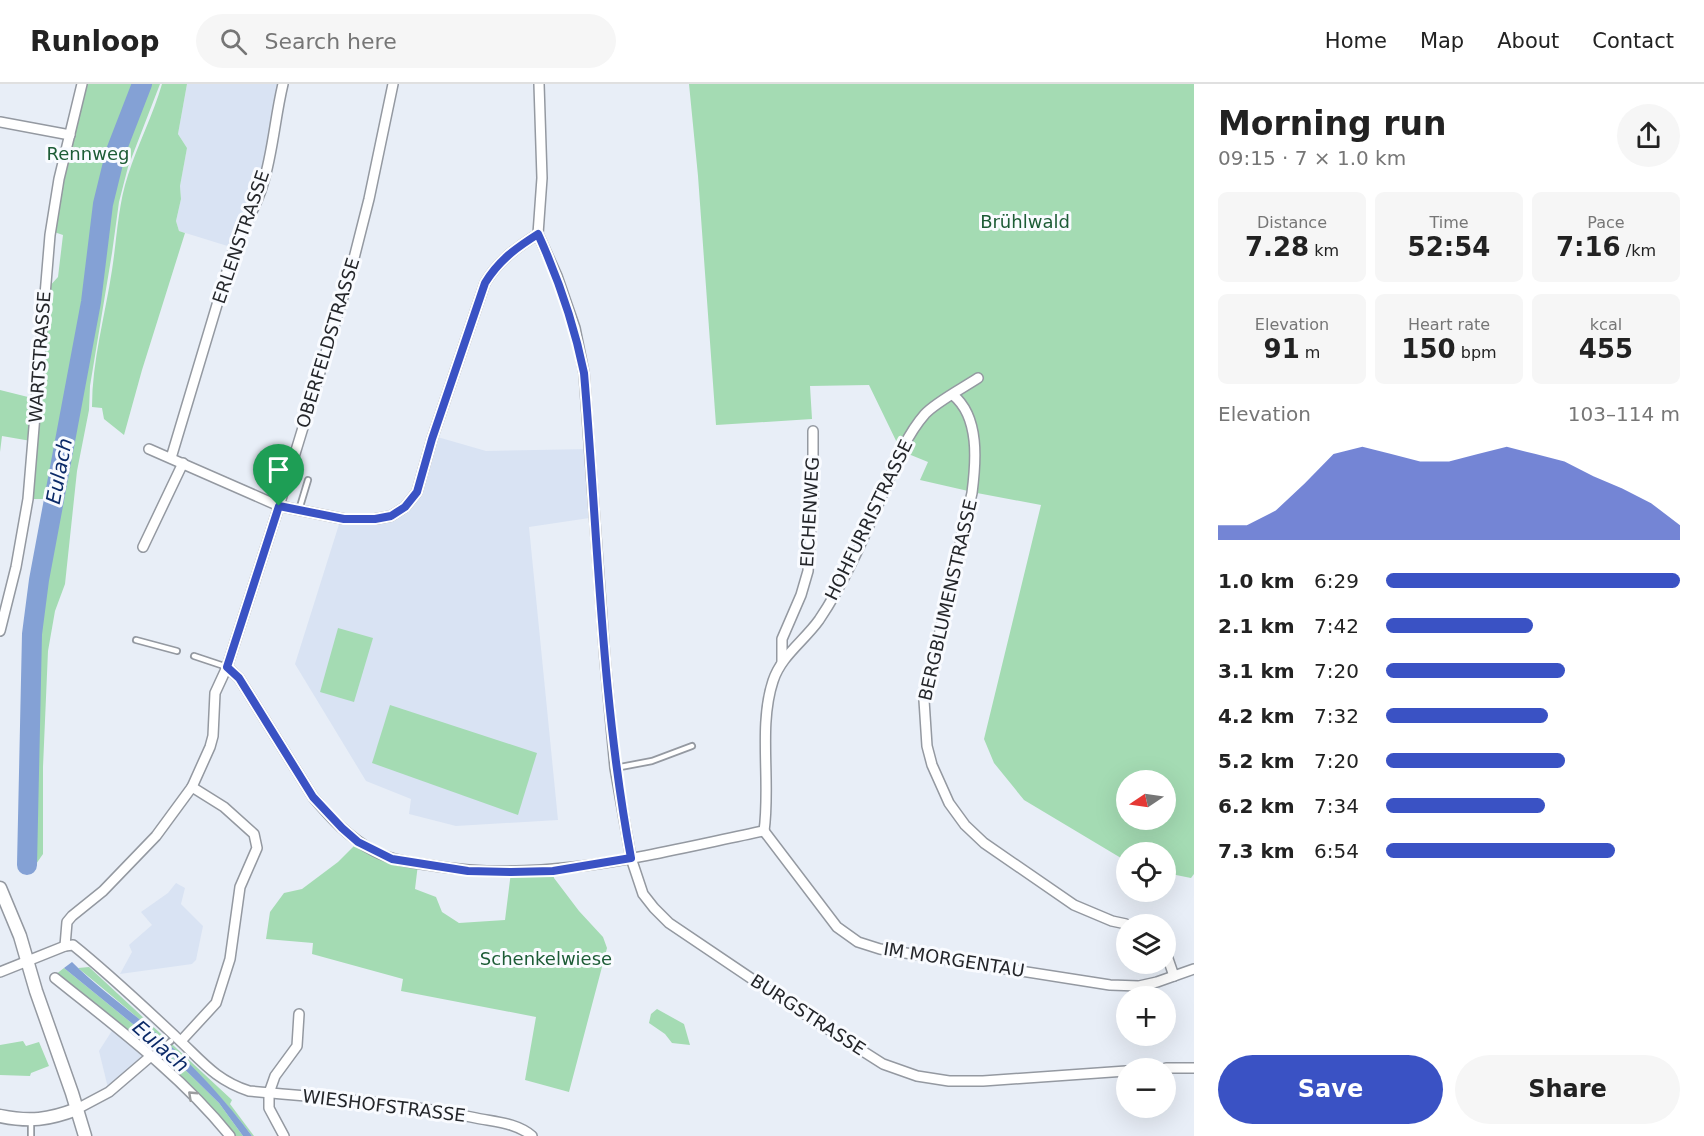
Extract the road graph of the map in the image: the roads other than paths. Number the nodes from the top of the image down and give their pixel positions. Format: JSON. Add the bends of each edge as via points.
{"nodes":[{"id":1,"x":82,"y":84,"type":"edge"},
{"id":2,"x":283,"y":84,"type":"edge"},
{"id":3,"x":393,"y":84,"type":"edge"},
{"id":4,"x":539,"y":84,"type":"edge"},
{"id":5,"x":0,"y":122,"type":"edge"},
{"id":6,"x":70,"y":135,"type":"junction"},
{"id":7,"x":538,"y":234,"type":"junction"},
{"id":8,"x":978,"y":378,"type":"dead end"},
{"id":9,"x":953,"y":395,"type":"junction"},
{"id":10,"x":813,"y":431,"type":"dead end"},
{"id":11,"x":149,"y":449,"type":"dead end"},
{"id":12,"x":171,"y":458,"type":"junction"},
{"id":13,"x":183,"y":463,"type":"junction"},
{"id":14,"x":308,"y":480,"type":"dead end"},
{"id":15,"x":279,"y":506,"type":"junction"},
{"id":16,"x":299,"y":510,"type":"junction"},
{"id":17,"x":143,"y":547,"type":"dead end"},
{"id":18,"x":0,"y":631,"type":"edge"},
{"id":19,"x":136,"y":640,"type":"dead end"},
{"id":20,"x":177,"y":651,"type":"dead end"},
{"id":21,"x":194,"y":656,"type":"dead end"},
{"id":22,"x":782,"y":661,"type":"junction"},
{"id":23,"x":227,"y":667,"type":"junction"},
{"id":24,"x":692,"y":746,"type":"dead end"},
{"id":25,"x":615,"y":768,"type":"junction"},
{"id":26,"x":192,"y":787,"type":"junction"},
{"id":27,"x":764,"y":831,"type":"junction"},
{"id":28,"x":631,"y":858,"type":"junction"},
{"id":29,"x":0,"y":888,"type":"edge"},
{"id":30,"x":1116,"y":921,"type":"edge"},
{"id":31,"x":65,"y":946,"type":"junction"},
{"id":32,"x":27,"y":960,"type":"junction"},
{"id":33,"x":1194,"y":969,"type":"edge"},
{"id":34,"x":0,"y":972,"type":"edge"},
{"id":35,"x":1174,"y":976,"type":"joint"},
{"id":36,"x":55,"y":978,"type":"dead end"},
{"id":37,"x":299,"y":1014,"type":"dead end"},
{"id":38,"x":171,"y":1041,"type":"dead end"},
{"id":39,"x":181,"y":1041,"type":"junction"},
{"id":40,"x":154,"y":1053,"type":"junction"},
{"id":41,"x":1176,"y":1068,"type":"edge"},
{"id":42,"x":1194,"y":1068,"type":"edge"},
{"id":43,"x":1116,"y":1072,"type":"edge"},
{"id":44,"x":269,"y":1093,"type":"junction"},
{"id":45,"x":77,"y":1108,"type":"junction"},
{"id":46,"x":0,"y":1116,"type":"edge"},
{"id":47,"x":32,"y":1120,"type":"junction"},
{"id":48,"x":31,"y":1136,"type":"edge"},
{"id":49,"x":85,"y":1136,"type":"edge"},
{"id":50,"x":230,"y":1136,"type":"edge"},
{"id":51,"x":284,"y":1136,"type":"edge"},
{"id":52,"x":532,"y":1136,"type":"edge"}],
"edges":[{"from":1,"to":6,"type":"street","name":"WARTSTRASSE"},
{"from":2,"to":12,"type":"street","name":"ERLENSTRASSE","via":[[263,184],[234,248]]},
{"from":3,"to":15,"type":"street","name":"OBERFELDSTRASSE","via":[[350,274]]},
{"from":4,"to":7,"type":"street","name":"BURGSTRASSE","via":[[542,178]]},
{"from":5,"to":6,"type":"street"},
{"from":6,"to":18,"type":"street","name":"WARTSTRASSE","via":[[50,235],[28,499]]},
{"from":7,"to":16,"type":"street","via":[[496,266],[485,283],[417,492],[405,507],[391,516],[375,519],[344,519]]},
{"from":7,"to":25,"type":"street","name":"BURGSTRASSE","via":[[572,318],[584,373]]},
{"from":8,"to":9,"type":"street","name":"HOHFURRISTRASSE"},
{"from":9,"to":22,"type":"street","name":"HOHFURRISTRASSE","via":[[926,413],[901,451],[855,556],[818,621]]},
{"from":9,"to":30,"type":"street","name":"BERGBLUMENSTRASSE","via":[[962,402],[969,418],[975,468],[924,700],[932,765],[949,803],[984,843],[1074,905]]},
{"from":10,"to":22,"type":"street","name":"EICHENWEG","via":[[808,571],[782,639]]},
{"from":11,"to":12,"type":"street"},
{"from":12,"to":13,"type":"street"},
{"from":13,"to":15,"type":"street"},
{"from":13,"to":17,"type":"street"},
{"from":14,"to":16,"type":"lane"},
{"from":15,"to":16,"type":"street"},
{"from":15,"to":23,"type":"street","name":"OBERFELDSTRASSE"},
{"from":19,"to":20,"type":"lane"},
{"from":21,"to":23,"type":"lane"},
{"from":22,"to":27,"type":"street","name":"HOHFURRISTRASSE","via":[[768,701],[768,806]]},
{"from":23,"to":26,"type":"street","name":"OBERFELDSTRASSE","via":[[215,693],[210,747]]},
{"from":23,"to":28,"type":"street","via":[[239,678],[313,797],[342,828],[375,852],[418,864],[494,872],[553,871]]},
{"from":24,"to":25,"type":"lane","via":[[652,761]]},
{"from":25,"to":28,"type":"street","name":"BURGSTRASSE"},
{"from":26,"to":31,"type":"street","name":"OBERFELDSTRASSE","via":[[156,836],[104,891],[67,922]]},
{"from":26,"to":39,"type":"street","via":[[224,807],[254,834],[257,848],[240,886],[230,959],[216,1003]]},
{"from":27,"to":28,"type":"street"},
{"from":27,"to":35,"type":"street","name":"IM MORGENTAU","via":[[837,927],[858,942],[880,949],[1110,985],[1139,986]]},
{"from":28,"to":43,"type":"street","name":"BURGSTRASSE","via":[[644,894],[669,923],[884,1064],[917,1076],[949,1081]]},
{"from":29,"to":32,"type":"street"},
{"from":31,"to":32,"type":"street"},
{"from":31,"to":39,"type":"street","name":"WIESHOFSTRASSE","via":[[73,945],[89,957]]},
{"from":32,"to":34,"type":"street"},
{"from":32,"to":45,"type":"street"},
{"from":33,"to":35,"type":"street","name":"IM MORGENTAU"},
{"from":36,"to":40,"type":"street"},
{"from":37,"to":44,"type":"street","via":[[297,1046],[275,1076]]},
{"from":38,"to":40,"type":"lane"},
{"from":39,"to":44,"type":"street","name":"WIESHOFSTRASSE","via":[[225,1082]]},
{"from":40,"to":45,"type":"street","via":[[110,1092]]},
{"from":50,"to":40,"type":"street","one_way":true},
{"from":41,"to":42,"type":"street"},
{"from":44,"to":51,"type":"street","via":[[269,1108]]},
{"from":44,"to":52,"type":"street","name":"WIESHOFSTRASSE","via":[[436,1110],[519,1126]]},
{"from":45,"to":47,"type":"street"},
{"from":45,"to":49,"type":"street"},
{"from":46,"to":47,"type":"street"},
{"from":47,"to":48,"type":"lane"}]}
